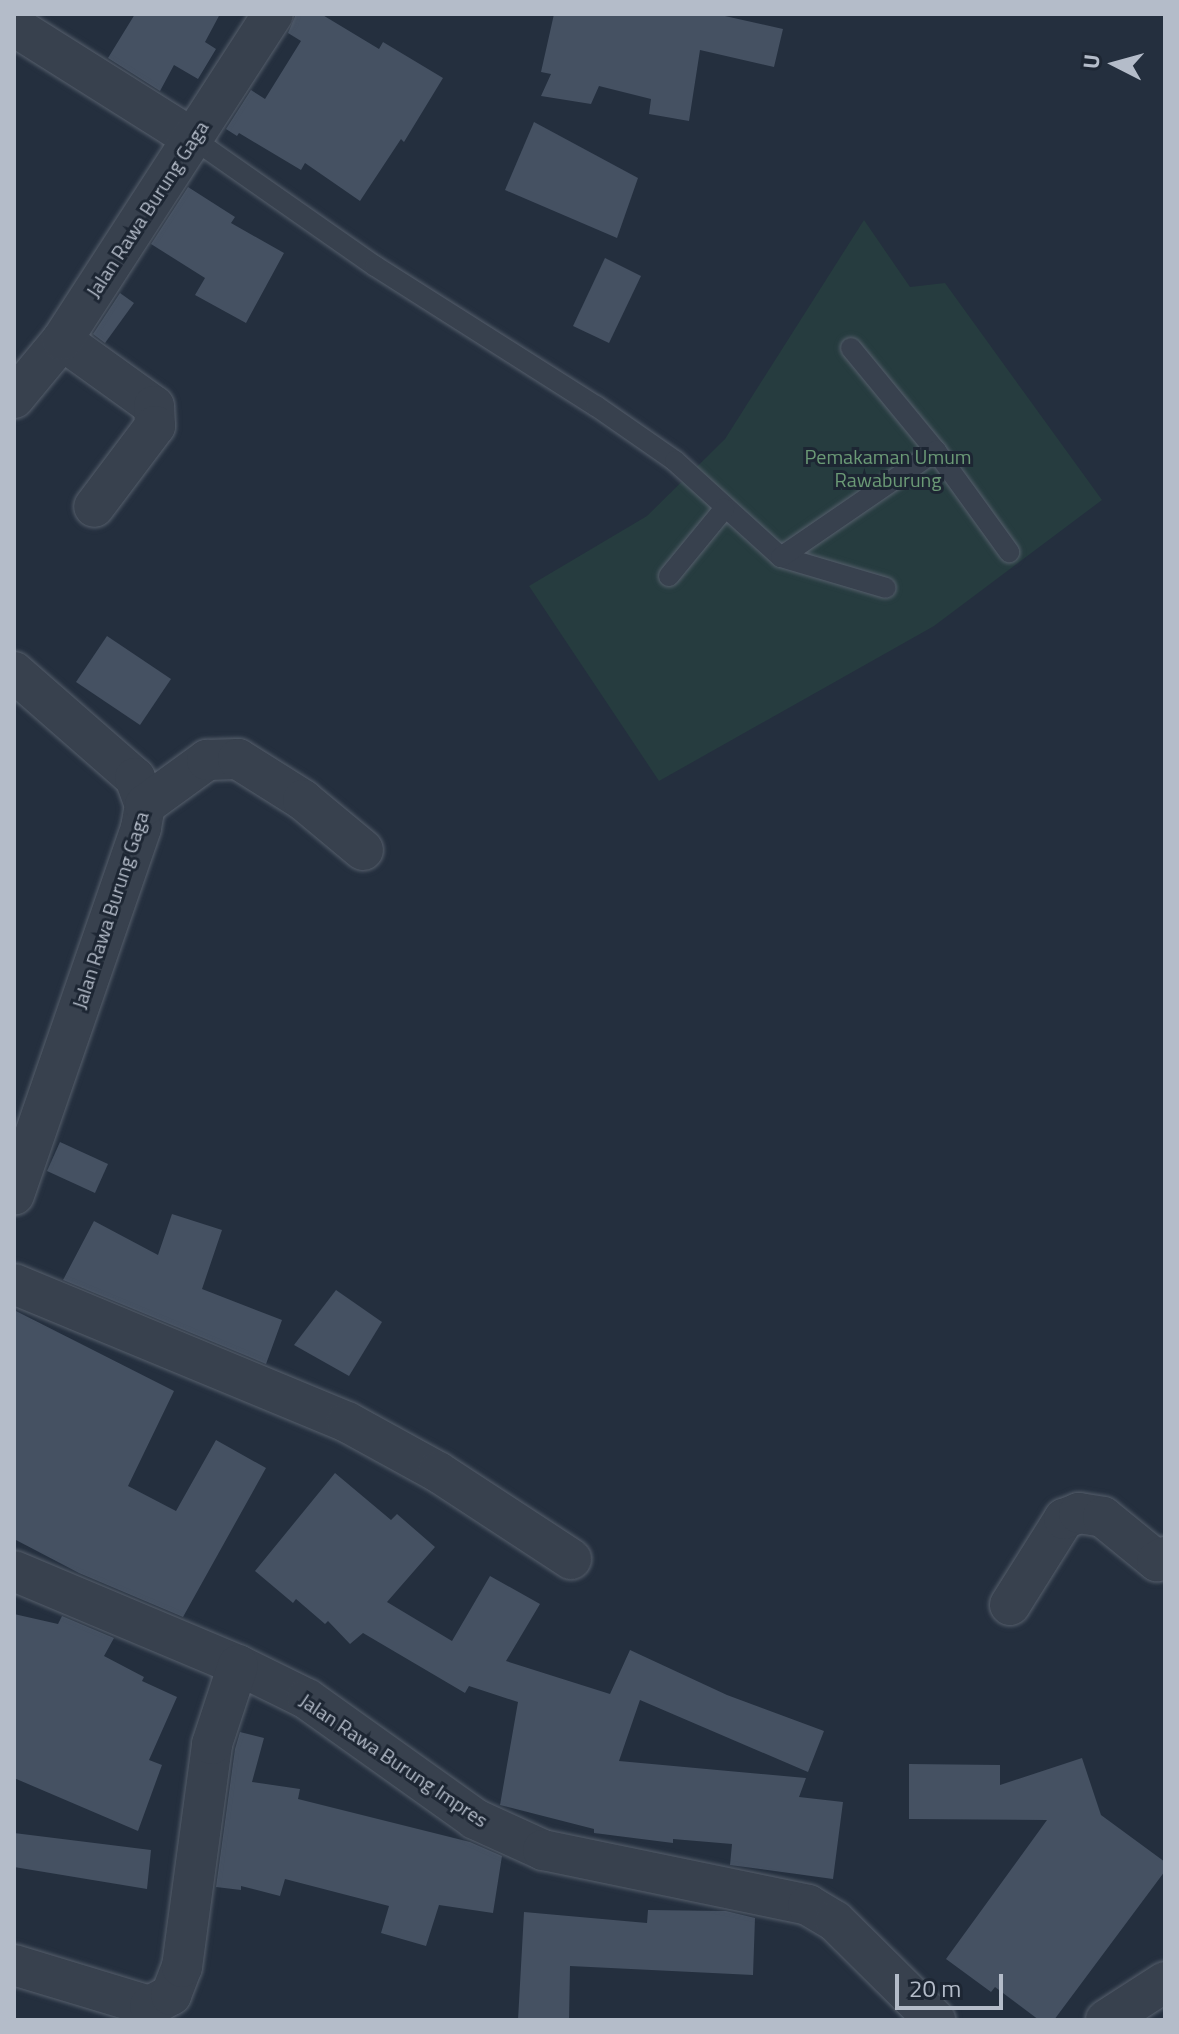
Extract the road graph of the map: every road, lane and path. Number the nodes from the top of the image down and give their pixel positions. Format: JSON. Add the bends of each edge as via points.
{"nodes":[{"id":1,"x":273,"y":14,"type":"edge"},
{"id":2,"x":14,"y":26,"type":"edge"},
{"id":3,"x":192,"y":138,"type":"junction"},
{"id":4,"x":62,"y":340,"type":"junction"},
{"id":5,"x":851,"y":348,"type":"dead end"},
{"id":6,"x":14,"y":398,"type":"edge"},
{"id":7,"x":936,"y":451,"type":"junction"},
{"id":8,"x":94,"y":507,"type":"dead end"},
{"id":9,"x":724,"y":509,"type":"junction"},
{"id":10,"x":1009,"y":552,"type":"dead end"},
{"id":11,"x":781,"y":557,"type":"junction"},
{"id":12,"x":669,"y":576,"type":"dead end"},
{"id":13,"x":886,"y":588,"type":"dead end"},
{"id":14,"x":14,"y":672,"type":"edge"},
{"id":15,"x":145,"y":805,"type":"junction"},
{"id":16,"x":363,"y":850,"type":"dead end"},
{"id":17,"x":14,"y":1195,"type":"edge"},
{"id":18,"x":14,"y":1284,"type":"edge"},
{"id":19,"x":1165,"y":1557,"type":"edge"},
{"id":20,"x":571,"y":1559,"type":"dead end"},
{"id":21,"x":14,"y":1571,"type":"edge"},
{"id":22,"x":1010,"y":1605,"type":"dead end"},
{"id":23,"x":238,"y":1665,"type":"junction"},
{"id":24,"x":14,"y":1965,"type":"edge"},
{"id":25,"x":1165,"y":1982,"type":"edge"},
{"id":26,"x":935,"y":2020,"type":"edge"},
{"id":27,"x":1106,"y":2020,"type":"edge"}],
"edges":[{"from":1,"to":3,"type":"street","name":"Jalan Rawa Burung Gaga"},
{"from":2,"to":3,"type":"street"},
{"from":3,"to":4,"type":"street","name":"Jalan Rawa Burung Gaga"},
{"from":3,"to":9,"type":"lane","via":[[375,266],[675,461]]},
{"from":4,"to":6,"type":"street","name":"Jalan Rawa Burung Gaga"},
{"from":4,"to":8,"type":"street","via":[[154,406],[155,426]]},
{"from":5,"to":7,"type":"lane"},
{"from":7,"to":10,"type":"lane"},
{"from":7,"to":11,"type":"lane"},
{"from":9,"to":11,"type":"lane"},
{"from":9,"to":12,"type":"lane"},
{"from":11,"to":13,"type":"lane"},
{"from":14,"to":15,"type":"street","name":"Jalan Rawa Burung Gaga","via":[[135,778]]},
{"from":15,"to":16,"type":"street","via":[[207,760],[238,759],[303,800]]},
{"from":15,"to":17,"type":"street","name":"Jalan Rawa Burung Gaga"},
{"from":18,"to":20,"type":"street","via":[[347,1422],[438,1472]]},
{"from":19,"to":22,"type":"street","via":[[1157,1561],[1103,1517],[1079,1513],[1064,1519]]},
{"from":21,"to":23,"type":"street","name":"Jalan Rawa Burung Impres"},
{"from":23,"to":24,"type":"street","via":[[212,1744],[182,1967],[171,1995],[150,2006]]},
{"from":23,"to":26,"type":"street","name":"Jalan Rawa Burung Impres","via":[[307,1699],[475,1819],[543,1850],[808,1905],[835,1921]]},
{"from":25,"to":27,"type":"street"}]}
